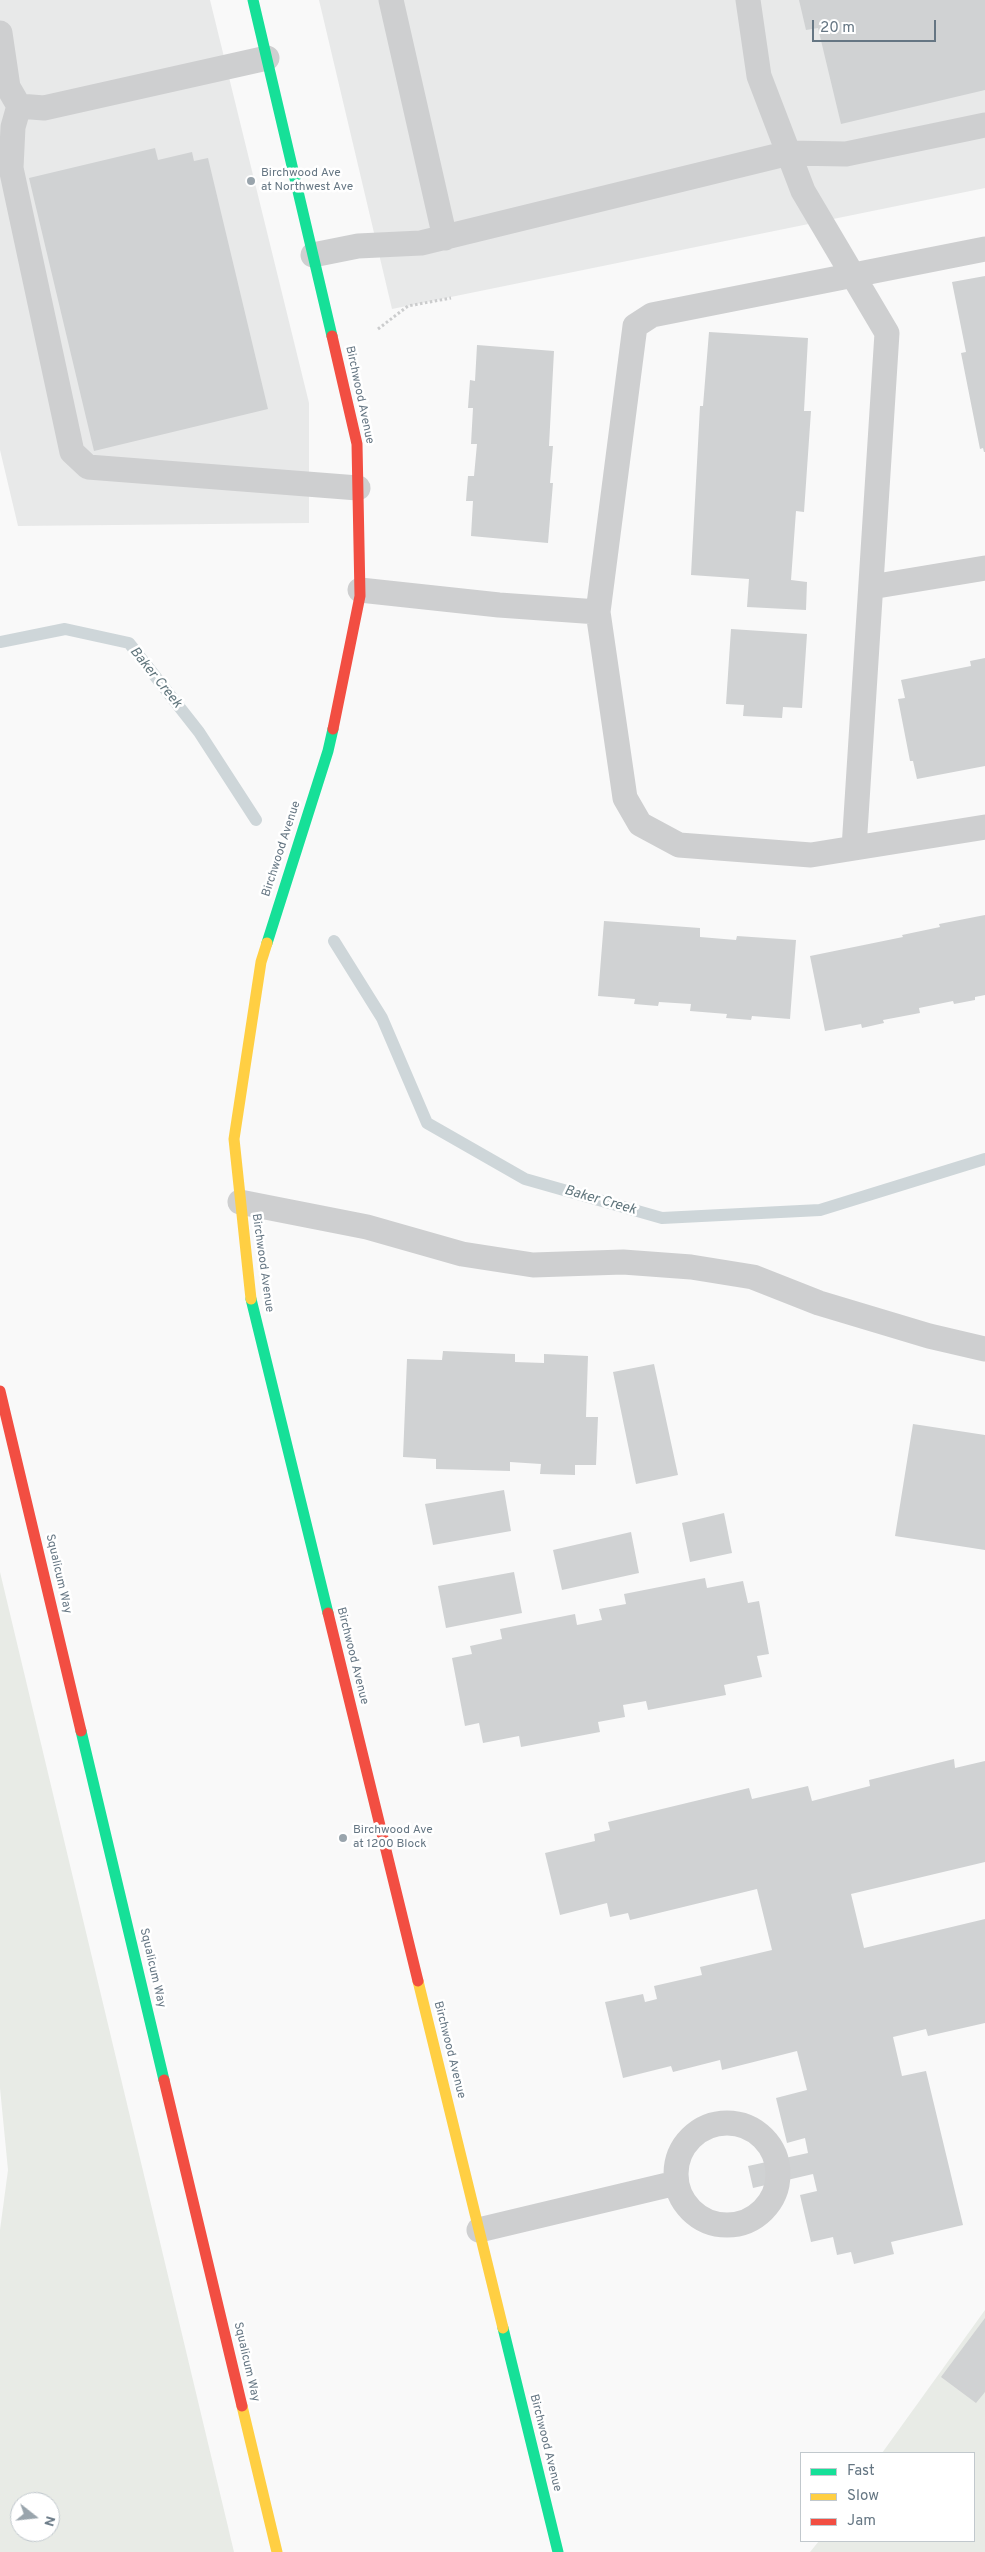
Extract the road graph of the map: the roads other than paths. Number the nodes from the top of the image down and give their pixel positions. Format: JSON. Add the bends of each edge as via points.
{"nodes":[{"id":1,"x":253,"y":0,"type":"edge"},
{"id":2,"x":392,"y":0,"type":"edge"},
{"id":3,"x":748,"y":0,"type":"edge"},
{"id":4,"x":0,"y":32,"type":"edge"},
{"id":5,"x":267,"y":58,"type":"junction"},
{"id":6,"x":19,"y":106,"type":"junction"},
{"id":7,"x":985,"y":124,"type":"edge"},
{"id":8,"x":789,"y":153,"type":"junction"},
{"id":9,"x":445,"y":238,"type":"junction"},
{"id":10,"x":985,"y":248,"type":"edge"},
{"id":11,"x":313,"y":255,"type":"junction"},
{"id":12,"x":852,"y":274,"type":"junction"},
{"id":13,"x":358,"y":488,"type":"junction"},
{"id":14,"x":985,"y":568,"type":"edge"},
{"id":15,"x":871,"y":587,"type":"junction"},
{"id":16,"x":360,"y":590,"type":"junction"},
{"id":17,"x":598,"y":612,"type":"junction"},
{"id":18,"x":985,"y":827,"type":"edge"},
{"id":19,"x":854,"y":848,"type":"junction"},
{"id":20,"x":240,"y":1202,"type":"junction"},
{"id":21,"x":985,"y":1349,"type":"edge"},
{"id":22,"x":0,"y":1391,"type":"edge"},
{"id":23,"x":676,"y":2183,"type":"junction"},
{"id":24,"x":479,"y":2230,"type":"junction"},
{"id":25,"x":277,"y":2552,"type":"edge"},
{"id":26,"x":558,"y":2552,"type":"edge"}],
"edges":[{"from":1,"to":5,"type":"street","name":"Birchwood Avenue"},
{"from":2,"to":9,"type":"lane"},
{"from":3,"to":8,"type":"lane","via":[[760,76]]},
{"from":4,"to":6,"type":"lane","via":[[8,87]]},
{"from":5,"to":6,"type":"lane","via":[[44,108]]},
{"from":5,"to":11,"type":"street","name":"Birchwood Avenue"},
{"from":6,"to":13,"type":"lane","via":[[13,127],[11,168],[72,452],[88,468]]},
{"from":7,"to":8,"type":"lane","via":[[846,154]]},
{"from":8,"to":9,"type":"lane"},
{"from":8,"to":12,"type":"lane","via":[[803,191]]},
{"from":9,"to":11,"type":"lane","via":[[421,243],[358,246]]},
{"from":10,"to":12,"type":"lane"},
{"from":11,"to":13,"type":"street","name":"Birchwood Avenue","via":[[358,444]]},
{"from":12,"to":15,"type":"lane","via":[[887,332]]},
{"from":12,"to":17,"type":"lane","via":[[652,316],[635,326]]},
{"from":13,"to":16,"type":"street","name":"Birchwood Avenue"},
{"from":14,"to":15,"type":"lane"},
{"from":15,"to":19,"type":"lane"},
{"from":16,"to":17,"type":"lane"},
{"from":16,"to":20,"type":"street","name":"Birchwood Avenue","via":[[328,750],[261,962],[234,1139]]},
{"from":17,"to":19,"type":"lane","via":[[625,798],[640,824],[679,844],[811,855]]},
{"from":18,"to":19,"type":"lane"},
{"from":20,"to":21,"type":"lane","via":[[367,1227],[462,1254],[533,1265],[623,1262],[691,1267],[753,1277],[819,1304]]},
{"from":20,"to":24,"type":"street","name":"Birchwood Avenue","via":[[251,1300]]},
{"from":22,"to":25,"type":"street","name":"Squalicum Way"},
{"from":23,"to":23,"type":"lane","via":[[680,2152],[702,2128],[718,2123],[734,2122],[756,2132],[772,2149],[777,2165],[777,2183],[771,2199],[760,2213],[744,2222],[727,2226],[710,2223],[694,2214],[682,2200]]},
{"from":23,"to":24,"type":"lane"},
{"from":24,"to":26,"type":"street","name":"Birchwood Avenue"}]}
